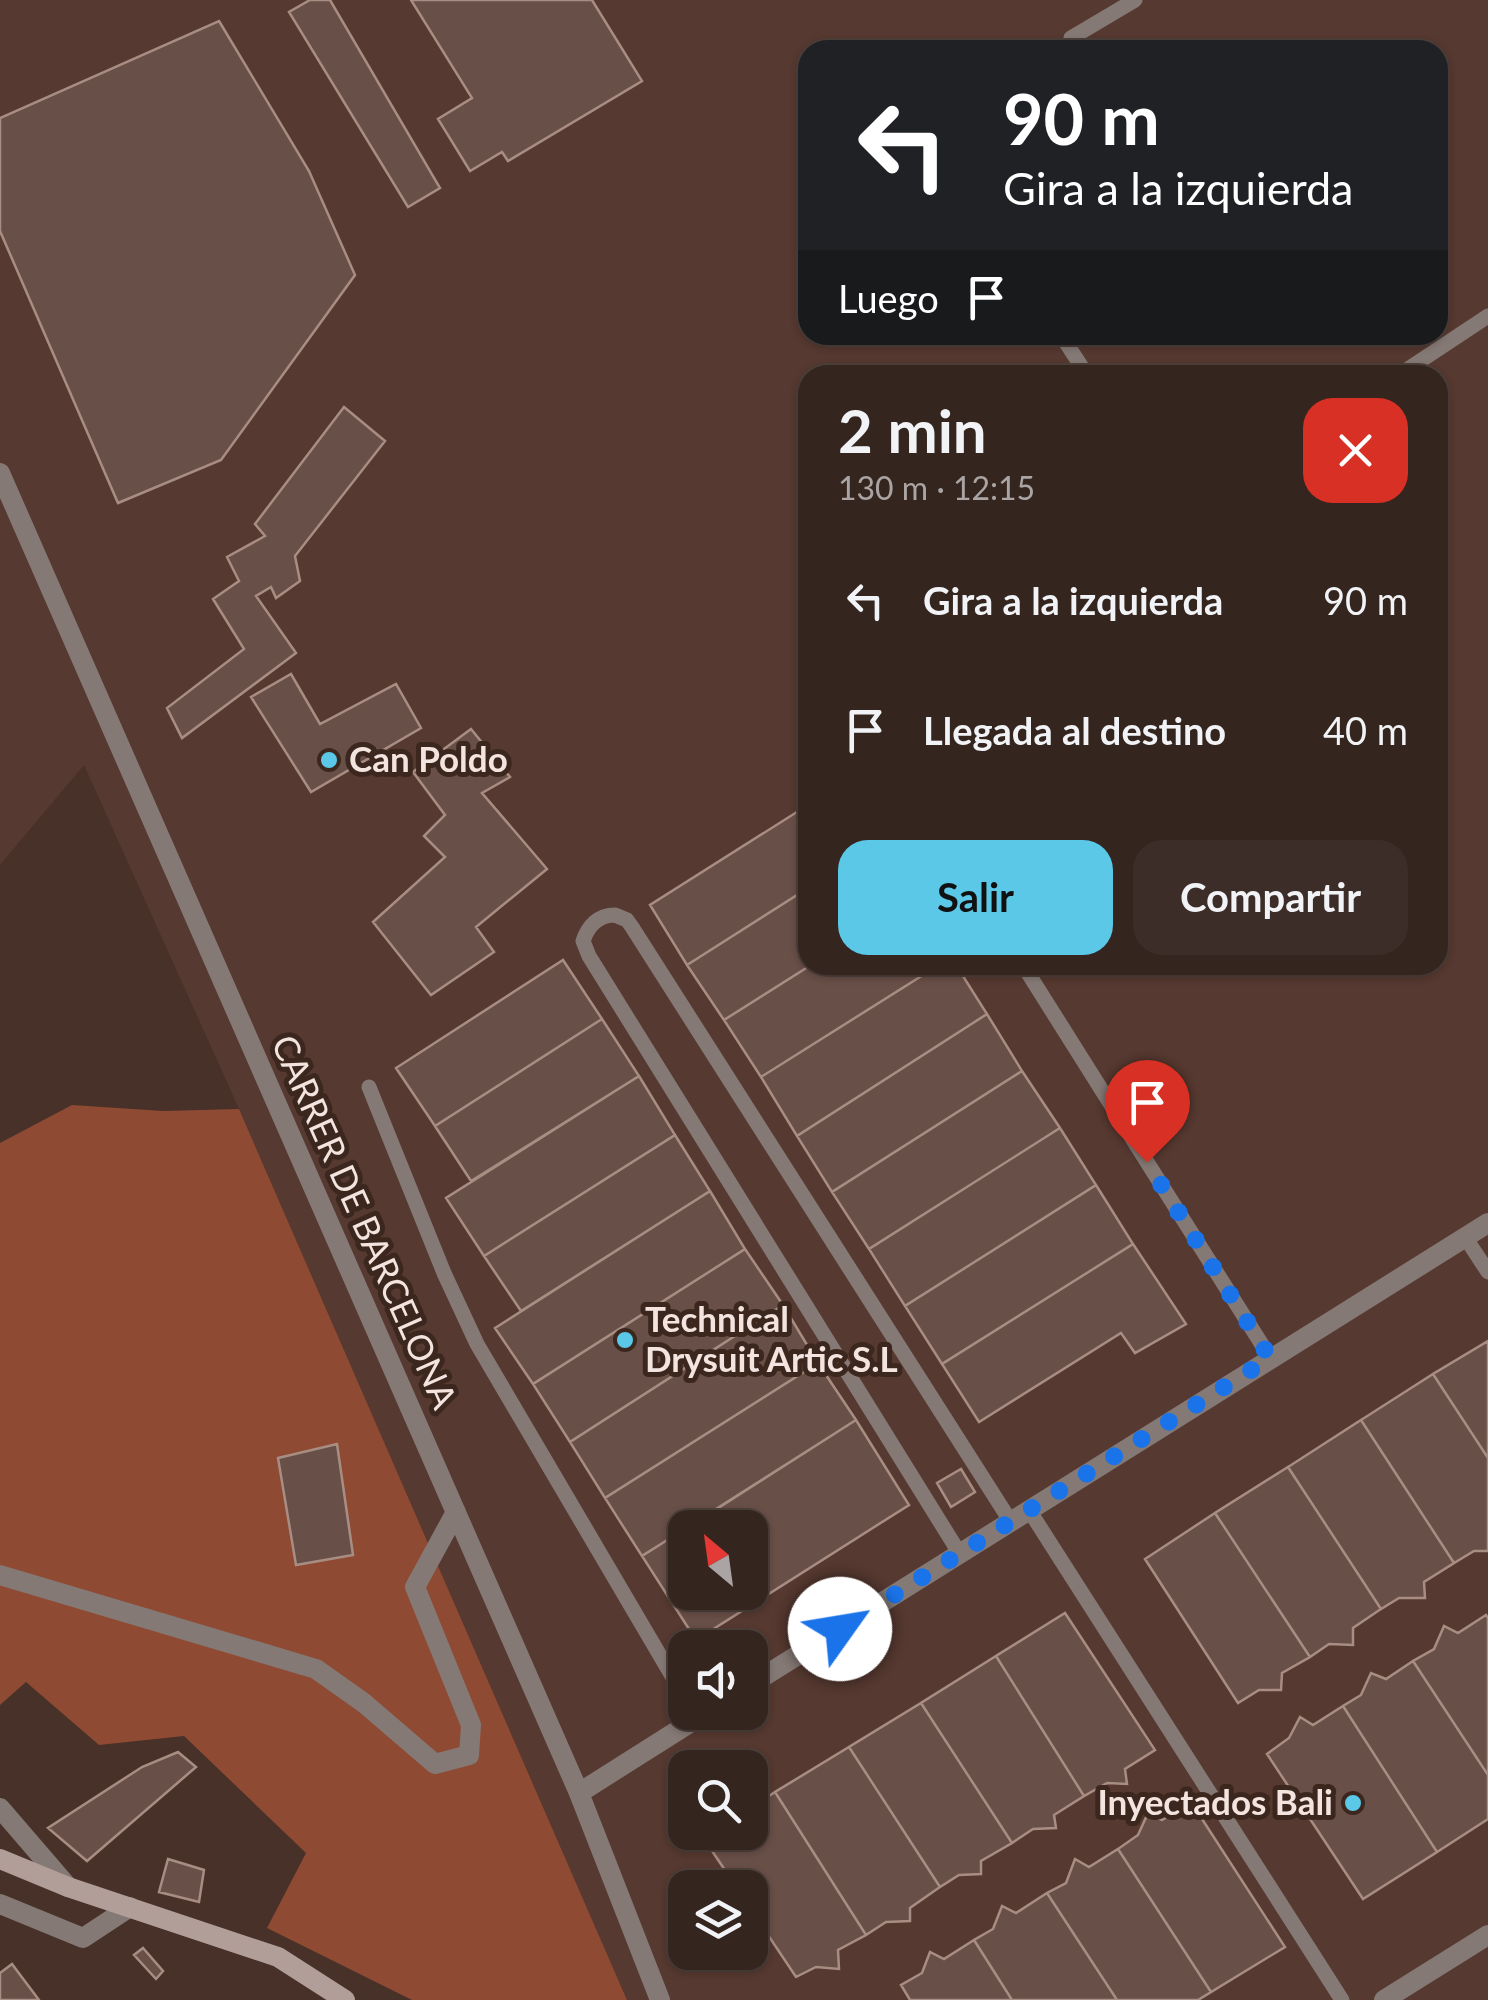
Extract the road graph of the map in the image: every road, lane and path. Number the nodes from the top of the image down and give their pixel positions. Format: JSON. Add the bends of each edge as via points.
{"nodes":[{"id":1,"x":1135,"y":0,"type":"edge"},
{"id":2,"x":1071,"y":40,"type":"edge"},
{"id":3,"x":1488,"y":316,"type":"edge"},
{"id":4,"x":1448,"y":343,"type":"edge"},
{"id":5,"x":1444,"y":345,"type":"edge"},
{"id":6,"x":1414,"y":365,"type":"edge"},
{"id":7,"x":0,"y":473,"type":"edge"},
{"id":8,"x":1030,"y":975,"type":"edge"},
{"id":9,"x":369,"y":1087,"type":"dead end"},
{"id":10,"x":1488,"y":1223,"type":"edge"},
{"id":11,"x":1466,"y":1237,"type":"junction"},
{"id":12,"x":1488,"y":1272,"type":"edge"},
{"id":13,"x":1270,"y":1358,"type":"junction"},
{"id":14,"x":1030,"y":1510,"type":"junction"},
{"id":15,"x":456,"y":1512,"type":"junction"},
{"id":16,"x":1011,"y":1522,"type":"junction"},
{"id":17,"x":960,"y":1554,"type":"junction"},
{"id":18,"x":0,"y":1575,"type":"edge"},
{"id":19,"x":668,"y":1669,"type":"edge"},
{"id":20,"x":768,"y":1675,"type":"edge"},
{"id":21,"x":676,"y":1730,"type":"edge"},
{"id":22,"x":579,"y":1793,"type":"junction"},
{"id":23,"x":0,"y":1808,"type":"edge"},
{"id":24,"x":0,"y":1859,"type":"edge"},
{"id":25,"x":68,"y":1887,"type":"junction"},
{"id":26,"x":0,"y":1904,"type":"edge"},
{"id":27,"x":130,"y":1908,"type":"junction"},
{"id":28,"x":1488,"y":1935,"type":"edge"},
{"id":29,"x":344,"y":2000,"type":"edge"},
{"id":30,"x":660,"y":2000,"type":"edge"},
{"id":31,"x":1342,"y":2000,"type":"edge"},
{"id":32,"x":1384,"y":2000,"type":"edge"}],
"edges":[{"from":1,"to":2,"type":"lane"},
{"from":3,"to":4,"type":"lane"},
{"from":5,"to":6,"type":"lane"},
{"from":7,"to":15,"type":"street","name":"CARRER DE BARCELONA"},
{"from":8,"to":13,"type":"lane"},
{"from":9,"to":19,"type":"lane","via":[[476,1344]]},
{"from":10,"to":11,"type":"street"},
{"from":11,"to":12,"type":"lane"},
{"from":11,"to":13,"type":"street"},
{"from":13,"to":14,"type":"street"},
{"from":14,"to":16,"type":"street"},
{"from":14,"to":31,"type":"lane"},
{"from":15,"to":18,"type":"street","via":[[414,1587],[471,1725],[469,1755],[435,1764],[316,1669]]},
{"from":15,"to":22,"type":"street","name":"CARRER DE BARCELONA"},
{"from":16,"to":17,"type":"street"},
{"from":16,"to":17,"type":"lane","via":[[632,927],[615,915],[590,925],[583,941],[589,956]]},
{"from":17,"to":20,"type":"street"},
{"from":21,"to":22,"type":"street"},
{"from":22,"to":30,"type":"street","name":"CARRER DE BARCELONA"},
{"from":23,"to":25,"type":"street"},
{"from":24,"to":25,"type":"street"},
{"from":25,"to":27,"type":"street"},
{"from":26,"to":27,"type":"street","via":[[83,1938]]},
{"from":27,"to":29,"type":"street","via":[[278,1957]]},
{"from":28,"to":32,"type":"street"}]}
